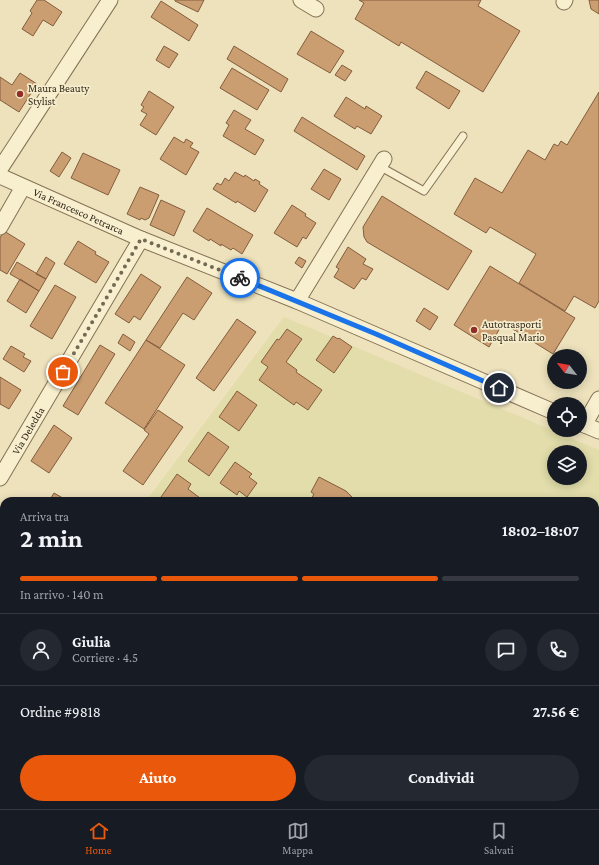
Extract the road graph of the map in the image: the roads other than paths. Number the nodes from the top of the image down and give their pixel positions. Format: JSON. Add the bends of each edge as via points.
{"nodes":[{"id":1,"x":110,"y":0,"type":"edge"},
{"id":2,"x":301,"y":0,"type":"edge"},
{"id":3,"x":316,"y":9,"type":"dead end"},
{"id":4,"x":464,"y":136,"type":"dead end"},
{"id":5,"x":381,"y":162,"type":"joint"},
{"id":6,"x":0,"y":169,"type":"edge"},
{"id":7,"x":0,"y":176,"type":"edge"},
{"id":8,"x":23,"y":187,"type":"junction"},
{"id":9,"x":0,"y":227,"type":"edge"},
{"id":10,"x":141,"y":239,"type":"junction"},
{"id":11,"x":297,"y":301,"type":"junction"},
{"id":12,"x":599,"y":399,"type":"edge"},
{"id":13,"x":547,"y":409,"type":"edge"},
{"id":14,"x":587,"y":417,"type":"edge"},
{"id":15,"x":587,"y":426,"type":"edge"},
{"id":16,"x":599,"y":431,"type":"edge"},
{"id":17,"x":0,"y":478,"type":"edge"}],
"edges":[{"from":1,"to":6,"type":"street"},
{"from":2,"to":3,"type":"street"},
{"from":4,"to":5,"type":"lane","via":[[424,191]]},
{"from":5,"to":11,"type":"street"},
{"from":7,"to":8,"type":"street","name":"Via Francesco Petrarca"},
{"from":8,"to":9,"type":"street","name":"Via Francesco Petrarca"},
{"from":8,"to":10,"type":"street","name":"Via Francesco Petrarca"},
{"from":10,"to":11,"type":"street","name":"Via Francesco Petrarca"},
{"from":10,"to":17,"type":"street","name":"Via Deledda"},
{"from":11,"to":13,"type":"street","name":"Via Francesco Petrarca"},
{"from":12,"to":14,"type":"street"},
{"from":15,"to":16,"type":"street"}]}
